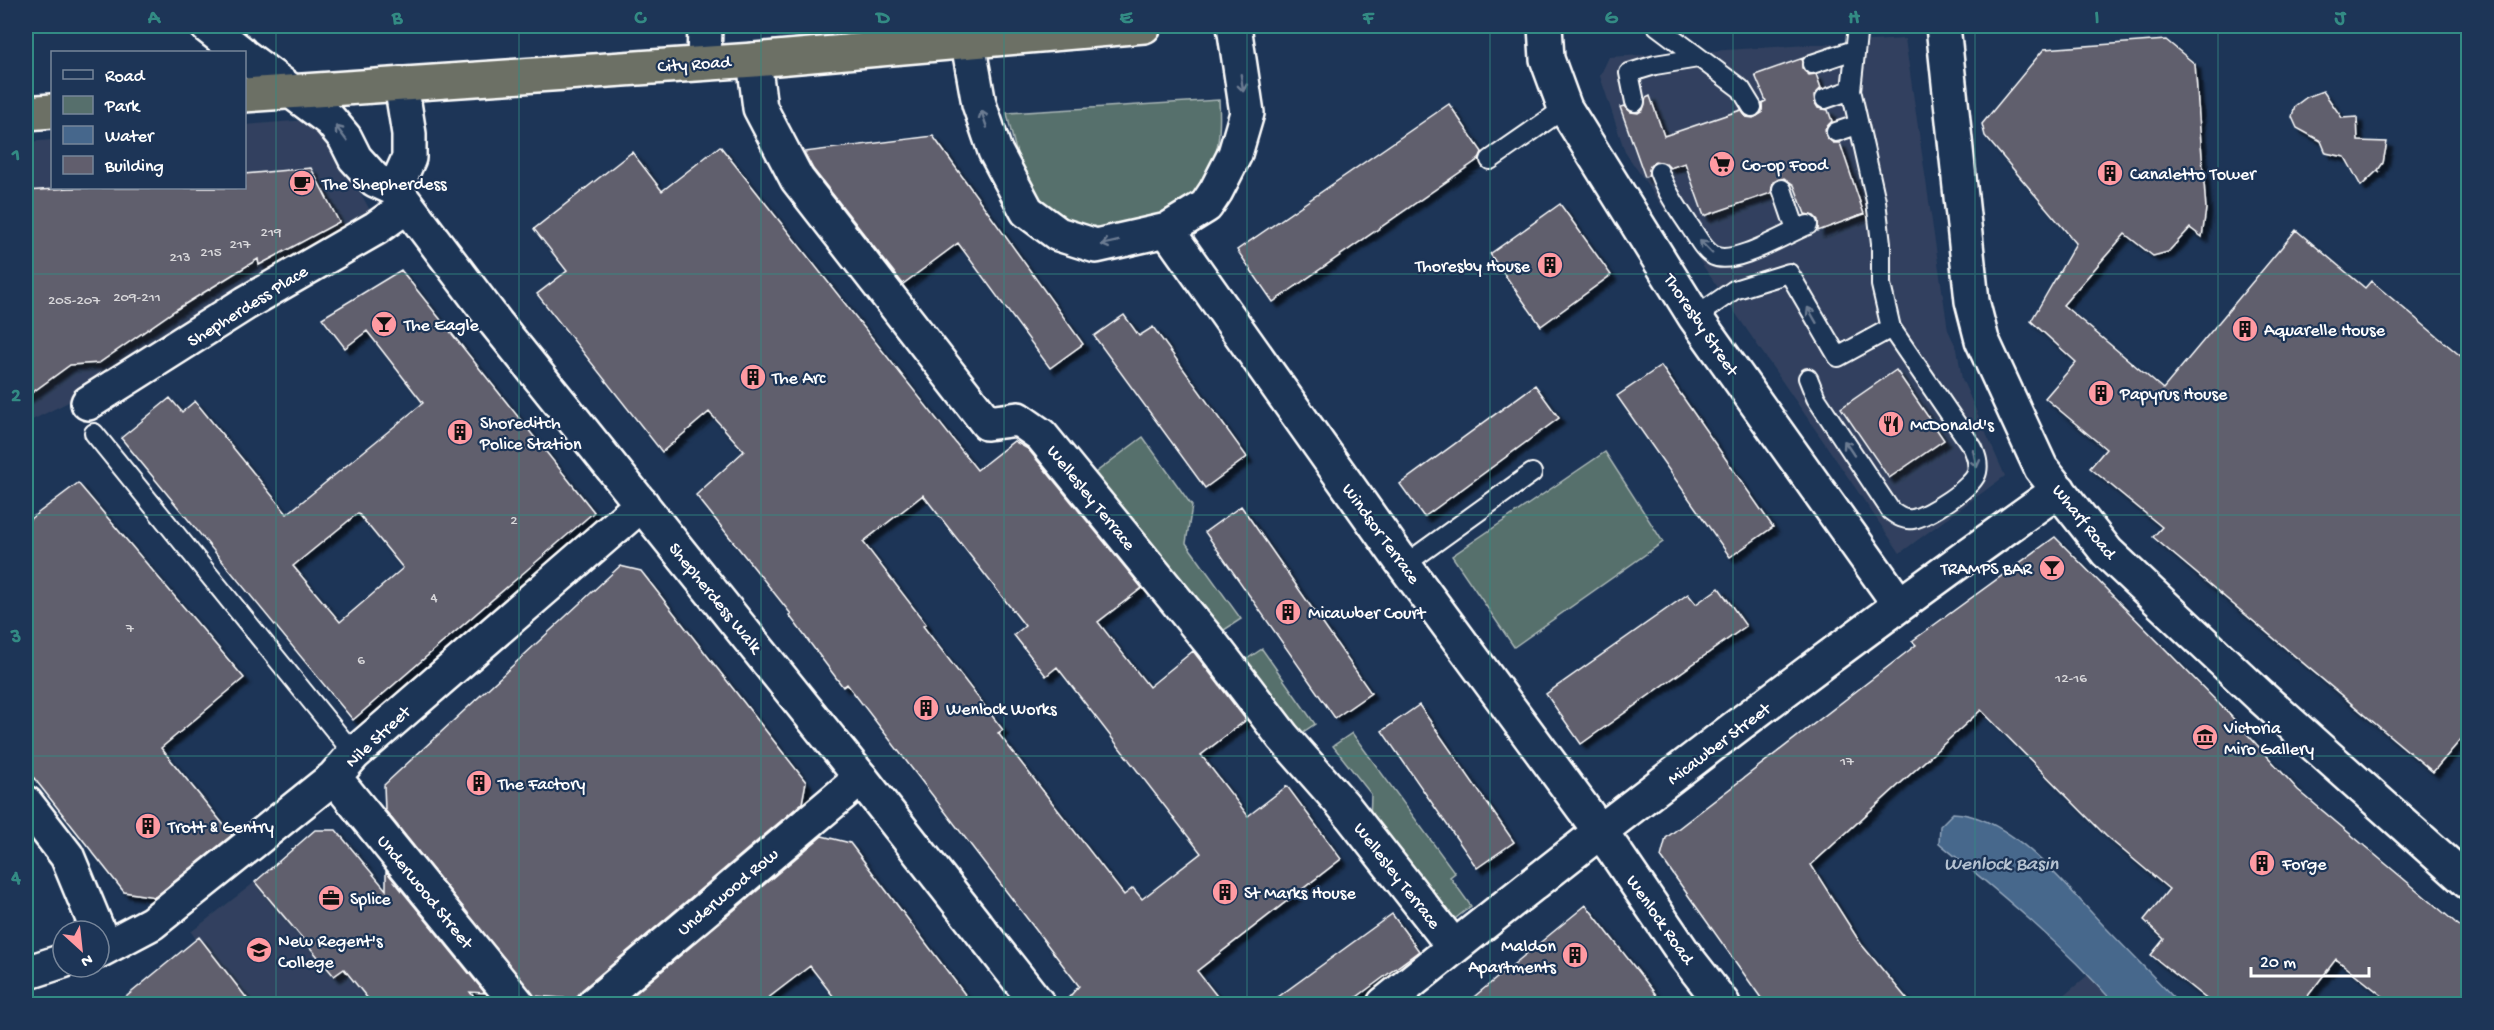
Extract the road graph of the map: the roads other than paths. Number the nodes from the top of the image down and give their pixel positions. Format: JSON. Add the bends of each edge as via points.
{"nodes":[{"id":1,"x":207,"y":26,"type":"edge"},
{"id":2,"x":705,"y":26,"type":"edge"},
{"id":3,"x":1144,"y":26,"type":"edge"},
{"id":4,"x":1234,"y":26,"type":"edge"},
{"id":5,"x":1545,"y":26,"type":"edge"},
{"id":6,"x":1657,"y":26,"type":"edge"},
{"id":7,"x":1858,"y":26,"type":"edge"},
{"id":8,"x":1943,"y":26,"type":"edge"},
{"id":9,"x":968,"y":42,"type":"junction"},
{"id":10,"x":1854,"y":50,"type":"junction"},
{"id":11,"x":239,"y":51,"type":"edge"},
{"id":12,"x":246,"y":57,"type":"edge"},
{"id":13,"x":1698,"y":58,"type":"junction"},
{"id":14,"x":754,"y":60,"type":"junction"},
{"id":15,"x":704,"y":62,"type":"junction"},
{"id":16,"x":1812,"y":64,"type":"dead end"},
{"id":17,"x":1759,"y":83,"type":"dead end"},
{"id":18,"x":401,"y":84,"type":"junction"},
{"id":19,"x":1741,"y":89,"type":"junction"},
{"id":20,"x":1851,"y":90,"type":"junction"},
{"id":21,"x":296,"y":93,"type":"junction"},
{"id":22,"x":246,"y":95,"type":"edge"},
{"id":23,"x":1825,"y":99,"type":"dead end"},
{"id":24,"x":1635,"y":102,"type":"dead end"},
{"id":25,"x":1752,"y":107,"type":"dead end"},
{"id":26,"x":1565,"y":108,"type":"junction"},
{"id":27,"x":51,"y":111,"type":"edge"},
{"id":28,"x":26,"y":113,"type":"edge"},
{"id":29,"x":1857,"y":125,"type":"junction"},
{"id":30,"x":1836,"y":132,"type":"dead end"},
{"id":31,"x":1490,"y":160,"type":"dead end"},
{"id":32,"x":1659,"y":172,"type":"dead end"},
{"id":33,"x":1787,"y":191,"type":"dead end"},
{"id":34,"x":401,"y":198,"type":"junction"},
{"id":35,"x":1167,"y":230,"type":"junction"},
{"id":36,"x":1740,"y":256,"type":"junction"},
{"id":37,"x":1751,"y":284,"type":"junction"},
{"id":38,"x":1695,"y":317,"type":"junction"},
{"id":39,"x":1892,"y":328,"type":"junction"},
{"id":40,"x":1808,"y":378,"type":"dead end"},
{"id":41,"x":91,"y":418,"type":"joint"},
{"id":42,"x":1532,"y":473,"type":"dead end"},
{"id":43,"x":2059,"y":490,"type":"junction"},
{"id":44,"x":642,"y":504,"type":"junction"},
{"id":45,"x":1404,"y":565,"type":"junction"},
{"id":46,"x":1899,"y":604,"type":"junction"},
{"id":47,"x":344,"y":766,"type":"junction"},
{"id":48,"x":861,"y":778,"type":"junction"},
{"id":49,"x":26,"y":803,"type":"edge"},
{"id":50,"x":1601,"y":832,"type":"junction"},
{"id":51,"x":2469,"y":882,"type":"edge"},
{"id":52,"x":92,"y":919,"type":"edge"},
{"id":53,"x":111,"y":937,"type":"edge"},
{"id":54,"x":1454,"y":947,"type":"junction"},
{"id":55,"x":51,"y":966,"type":"edge"},
{"id":56,"x":26,"y":973,"type":"edge"},
{"id":57,"x":518,"y":1005,"type":"edge"},
{"id":58,"x":594,"y":1005,"type":"edge"},
{"id":59,"x":1038,"y":1005,"type":"edge"},
{"id":60,"x":1384,"y":1005,"type":"edge"},
{"id":61,"x":1723,"y":1005,"type":"edge"}],
"edges":[{"from":1,"to":11,"type":"street"},
{"from":2,"to":15,"type":"street"},
{"from":3,"to":9,"type":"highway","name":"City Road"},
{"from":4,"to":35,"type":"street","one_way":true,"via":[[1247,114],[1235,154],[1206,207]]},
{"from":5,"to":26,"type":"street","name":"Thoresby Street","via":[[1547,59]]},
{"from":6,"to":13,"type":"lane"},
{"from":7,"to":10,"type":"lane"},
{"from":8,"to":43,"type":"street","name":"Wharf Road","via":[[1974,310],[1982,340],[2041,468]]},
{"from":9,"to":14,"type":"highway","name":"City Road"},
{"from":35,"to":9,"type":"street","one_way":true,"via":[[1096,246],[1058,234],[1028,211],[995,151],[975,85]]},
{"from":10,"to":16,"type":"lane"},
{"from":10,"to":20,"type":"lane"},
{"from":12,"to":21,"type":"street","name":"Shepherdess Walk"},
{"from":13,"to":19,"type":"lane"},
{"from":13,"to":24,"type":"lane","via":[[1629,73]]},
{"from":14,"to":15,"type":"highway","name":"City Road"},
{"from":14,"to":54,"type":"street","name":"Wellesley Terrace","via":[[760,108],[797,179],[987,423],[1018,419],[1041,435]]},
{"from":15,"to":18,"type":"highway","name":"City Road"},
{"from":17,"to":19,"type":"lane"},
{"from":18,"to":21,"type":"highway","name":"City Road"},
{"from":18,"to":34,"type":"street","via":[[410,158]]},
{"from":19,"to":25,"type":"lane"},
{"from":20,"to":23,"type":"lane"},
{"from":20,"to":29,"type":"lane"},
{"from":21,"to":22,"type":"highway","name":"City Road"},
{"from":34,"to":21,"type":"street","name":"Shepherdess Walk","one_way":true,"via":[[375,180],[330,120]]},
{"from":26,"to":31,"type":"lane"},
{"from":26,"to":38,"type":"street","name":"Thoresby Street"},
{"from":27,"to":28,"type":"highway"},
{"from":29,"to":30,"type":"lane"},
{"from":29,"to":39,"type":"lane","via":[[1858,167],[1881,243],[1881,285]]},
{"from":36,"to":32,"type":"lane","one_way":true,"via":[[1716,257],[1705,249],[1665,189]]},
{"from":33,"to":36,"type":"lane","via":[[1802,227]]},
{"from":34,"to":41,"type":"street","name":"Shepherdess Place","via":[[376,228],[246,303]]},
{"from":34,"to":44,"type":"street","name":"Shepherdess Walk"},
{"from":35,"to":45,"type":"street","name":"Windsor Terrace"},
{"from":36,"to":37,"type":"lane"},
{"from":37,"to":38,"type":"lane","via":[[1734,290]]},
{"from":39,"to":37,"type":"lane","one_way":true,"via":[[1838,357],[1789,273]]},
{"from":38,"to":46,"type":"street","name":"Thoresby Street"},
{"from":39,"to":40,"type":"lane","one_way":true,"via":[[1978,461],[1971,483],[1928,514],[1902,519],[1891,512],[1816,398]]},
{"from":41,"to":47,"type":"lane"},
{"from":42,"to":45,"type":"lane"},
{"from":43,"to":46,"type":"street","name":"Micawber Street"},
{"from":43,"to":51,"type":"street","name":"Wharf Road","via":[[2107,552],[2260,696]]},
{"from":44,"to":47,"type":"street","name":"Nile Street"},
{"from":44,"to":48,"type":"street","name":"Shepherdess Walk"},
{"from":45,"to":50,"type":"street","name":"Windsor Terrace"},
{"from":46,"to":50,"type":"street","name":"Micawber Street"},
{"from":47,"to":53,"type":"street","name":"Nile Street","via":[[152,923]]},
{"from":47,"to":57,"type":"street","name":"Underwood Street"},
{"from":48,"to":58,"type":"street","name":"Underwood Row"},
{"from":48,"to":59,"type":"street","name":"Shepherdess Walk"},
{"from":49,"to":52,"type":"street","via":[[68,856]]},
{"from":50,"to":54,"type":"street","name":"Micawber Street"},
{"from":50,"to":61,"type":"street","name":"Wenlock Road"},
{"from":54,"to":60,"type":"street","name":"Micawber Street"},
{"from":55,"to":56,"type":"street"}]}
